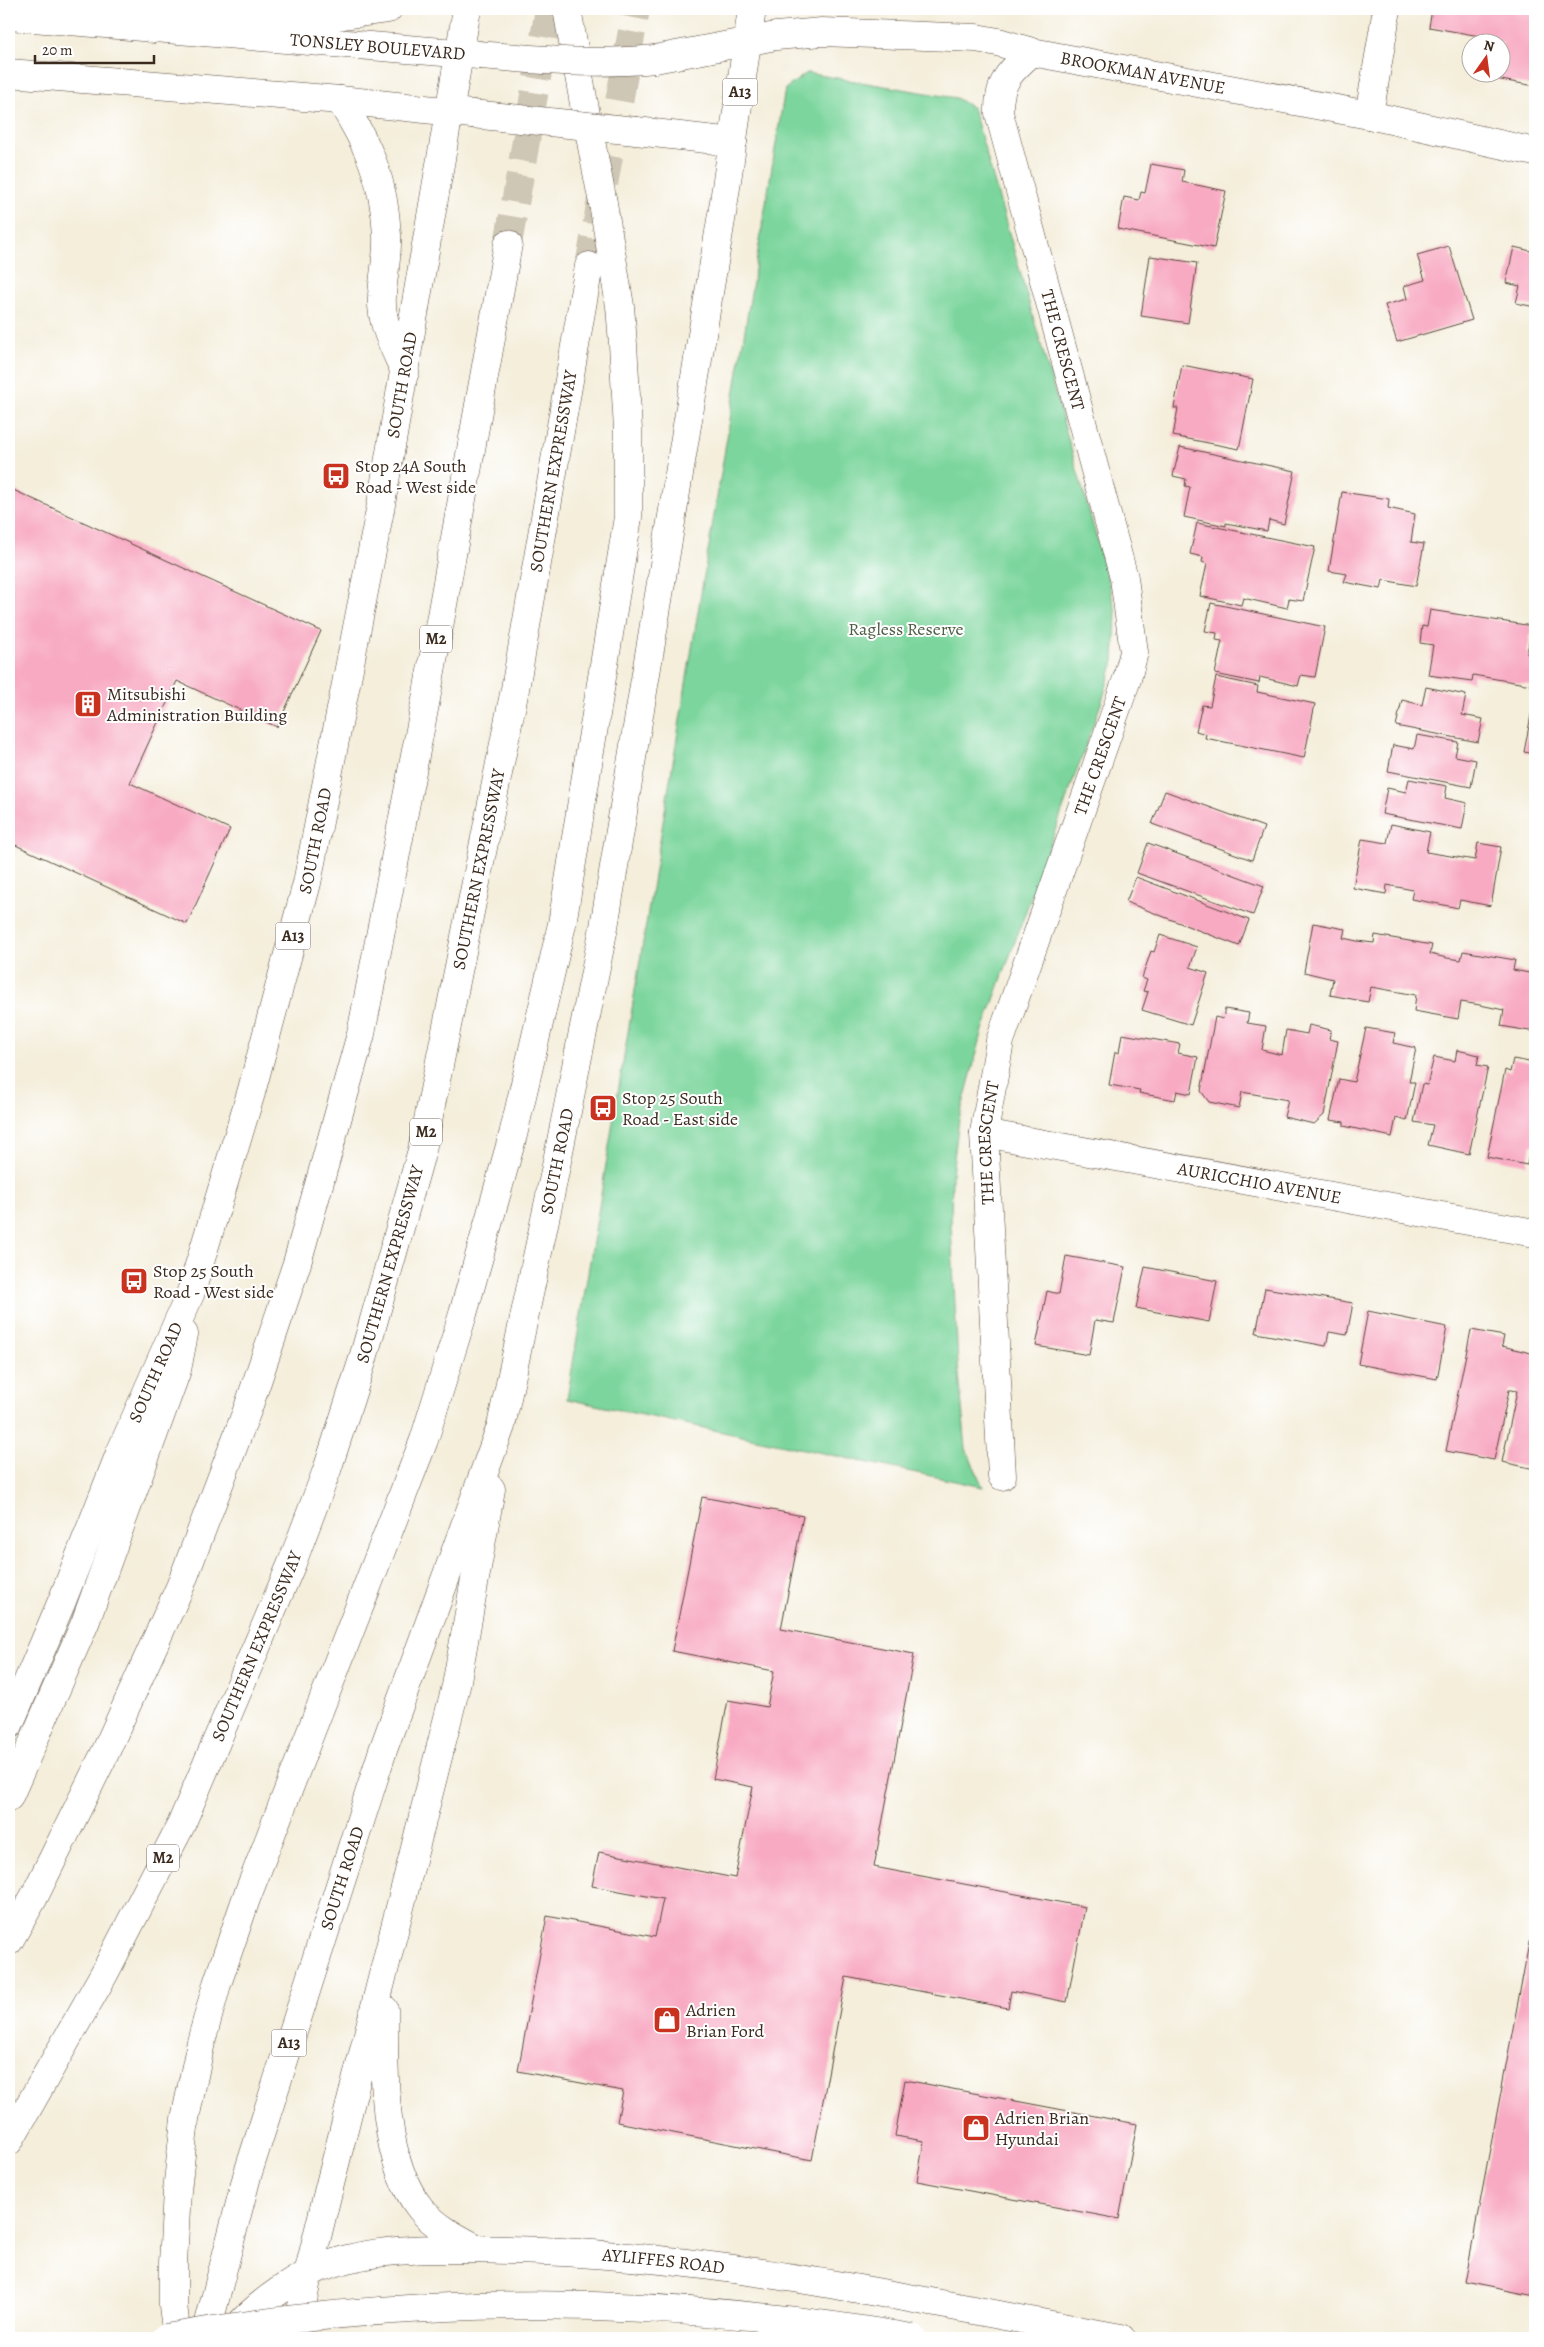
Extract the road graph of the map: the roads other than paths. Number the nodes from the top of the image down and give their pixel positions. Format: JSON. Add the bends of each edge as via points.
{"nodes":[{"id":1,"x":174,"y":9,"type":"edge"},
{"id":2,"x":388,"y":9,"type":"edge"},
{"id":3,"x":467,"y":9,"type":"edge"},
{"id":4,"x":567,"y":9,"type":"edge"},
{"id":5,"x":752,"y":9,"type":"edge"},
{"id":6,"x":1387,"y":9,"type":"edge"},
{"id":7,"x":9,"y":16,"type":"edge"},
{"id":8,"x":153,"y":30,"type":"junction"},
{"id":9,"x":746,"y":42,"type":"junction"},
{"id":10,"x":1032,"y":52,"type":"junction"},
{"id":11,"x":469,"y":54,"type":"junction"},
{"id":12,"x":576,"y":62,"type":"junction"},
{"id":13,"x":9,"y":73,"type":"edge"},
{"id":14,"x":340,"y":100,"type":"junction"},
{"id":15,"x":461,"y":113,"type":"junction"},
{"id":16,"x":1369,"y":115,"type":"junction"},
{"id":17,"x":588,"y":126,"type":"junction"},
{"id":18,"x":733,"y":142,"type":"junction"},
{"id":19,"x":1535,"y":152,"type":"edge"},
{"id":20,"x":508,"y":244,"type":"tunnel mouth"},
{"id":21,"x":589,"y":266,"type":"tunnel mouth"},
{"id":22,"x":405,"y":372,"type":"junction"},
{"id":23,"x":984,"y":1134,"type":"junction"},
{"id":24,"x":1535,"y":1233,"type":"edge"},
{"id":25,"x":191,"y":1292,"type":"junction"},
{"id":26,"x":501,"y":1426,"type":"junction"},
{"id":27,"x":1002,"y":1476,"type":"dead end"},
{"id":28,"x":9,"y":1724,"type":"edge"},
{"id":29,"x":9,"y":1797,"type":"edge"},
{"id":30,"x":9,"y":1941,"type":"edge"},
{"id":31,"x":384,"y":1968,"type":"junction"},
{"id":32,"x":9,"y":2141,"type":"edge"},
{"id":33,"x":478,"y":2249,"type":"junction"},
{"id":34,"x":308,"y":2274,"type":"junction"},
{"id":35,"x":166,"y":2338,"type":"edge"},
{"id":36,"x":177,"y":2338,"type":"edge"},
{"id":37,"x":205,"y":2338,"type":"edge"},
{"id":38,"x":227,"y":2338,"type":"edge"},
{"id":39,"x":296,"y":2338,"type":"edge"},
{"id":40,"x":912,"y":2338,"type":"edge"},
{"id":41,"x":1121,"y":2338,"type":"edge"}],
"edges":[{"from":1,"to":8,"type":"main road"},
{"from":2,"to":8,"type":"main road","via":[[337,16],[223,10]]},
{"from":3,"to":11,"type":"main road","name":"SOUTH ROAD","number":"A13"},
{"from":4,"to":12,"type":"main road"},
{"from":5,"to":9,"type":"main road","name":"SOUTH ROAD","number":"A13"},
{"from":6,"to":16,"type":"main road"},
{"from":7,"to":8,"type":"main road","name":"TONSLEY BOULEVARD"},
{"from":8,"to":11,"type":"main road","name":"TONSLEY BOULEVARD"},
{"from":9,"to":10,"type":"main road","name":"BROOKMAN AVENUE","via":[[822,32],[917,34],[991,40]]},
{"from":9,"to":12,"type":"main road","name":"TONSLEY BOULEVARD","bridge":true,"via":[[655,59]]},
{"from":9,"to":18,"type":"main road","name":"SOUTH ROAD","number":"A13"},
{"from":10,"to":16,"type":"main road","name":"BROOKMAN AVENUE"},
{"from":10,"to":23,"type":"main road","name":"THE CRESCENT","via":[[1002,85],[999,113],[1124,578],[1134,652],[1109,736],[1000,1041]]},
{"from":11,"to":12,"type":"main road","name":"TONSLEY BOULEVARD","bridge":true},
{"from":11,"to":15,"type":"main road","name":"SOUTH ROAD","number":"A13"},
{"from":12,"to":17,"type":"main road"},
{"from":13,"to":14,"type":"main road"},
{"from":14,"to":15,"type":"main road"},
{"from":14,"to":22,"type":"main road","via":[[374,162],[387,236],[381,298],[383,318]]},
{"from":15,"to":17,"type":"main road","bridge":true},
{"from":15,"to":22,"type":"main road","name":"SOUTH ROAD","number":"A13"},
{"from":16,"to":19,"type":"main road","name":"BROOKMAN AVENUE"},
{"from":17,"to":18,"type":"main road","bridge":true},
{"from":17,"to":36,"type":"main road","bridge":true,"via":[[620,306],[628,430],[627,529],[562,924],[515,1125],[424,1440],[246,1899],[208,2018],[189,2096],[177,2191],[173,2263]]},
{"from":18,"to":26,"type":"main road","name":"SOUTH ROAD","number":"A13","via":[[604,927]]},
{"from":20,"to":30,"type":"main road","number":"M2","via":[[426,699],[361,1034],[297,1263],[248,1408],[180,1587],[105,1753]]},
{"from":21,"to":32,"type":"main road","name":"SOUTHERN EXPRESSWAY","number":"M2","via":[[516,690],[422,1150],[362,1362],[292,1563],[181,1825],[104,1974]]},
{"from":22,"to":25,"type":"main road","name":"SOUTH ROAD","number":"A13","via":[[307,884],[251,1093]]},
{"from":23,"to":24,"type":"main road","name":"AURICCHIO AVENUE"},
{"from":23,"to":27,"type":"main road","name":"THE CRESCENT"},
{"from":25,"to":28,"type":"main road","name":"SOUTH ROAD","number":"A13","via":[[120,1453],[62,1602]]},
{"from":25,"to":29,"type":"main road","via":[[178,1370],[85,1623]]},
{"from":26,"to":31,"type":"main road","name":"SOUTH ROAD","via":[[456,1686]]},
{"from":26,"to":37,"type":"main road","name":"SOUTH ROAD","number":"A13","via":[[380,1759],[247,2176]]},
{"from":31,"to":33,"type":"main road","via":[[386,2102],[392,2142],[403,2175],[414,2199],[430,2220]]},
{"from":31,"to":34,"type":"main road","name":"SOUTH ROAD"},
{"from":33,"to":34,"type":"main road","name":"AYLIFFES ROAD","via":[[392,2251],[348,2258]]},
{"from":33,"to":41,"type":"main road","name":"AYLIFFES ROAD","via":[[650,2258],[751,2272]]},
{"from":34,"to":38,"type":"main road","name":"AYLIFFES ROAD","via":[[267,2300]]},
{"from":34,"to":39,"type":"main road","name":"SOUTH ROAD"},
{"from":35,"to":40,"type":"main road","bridge":true,"via":[[285,2319],[357,2312],[429,2307],[576,2305],[649,2307],[794,2320]]}]}
